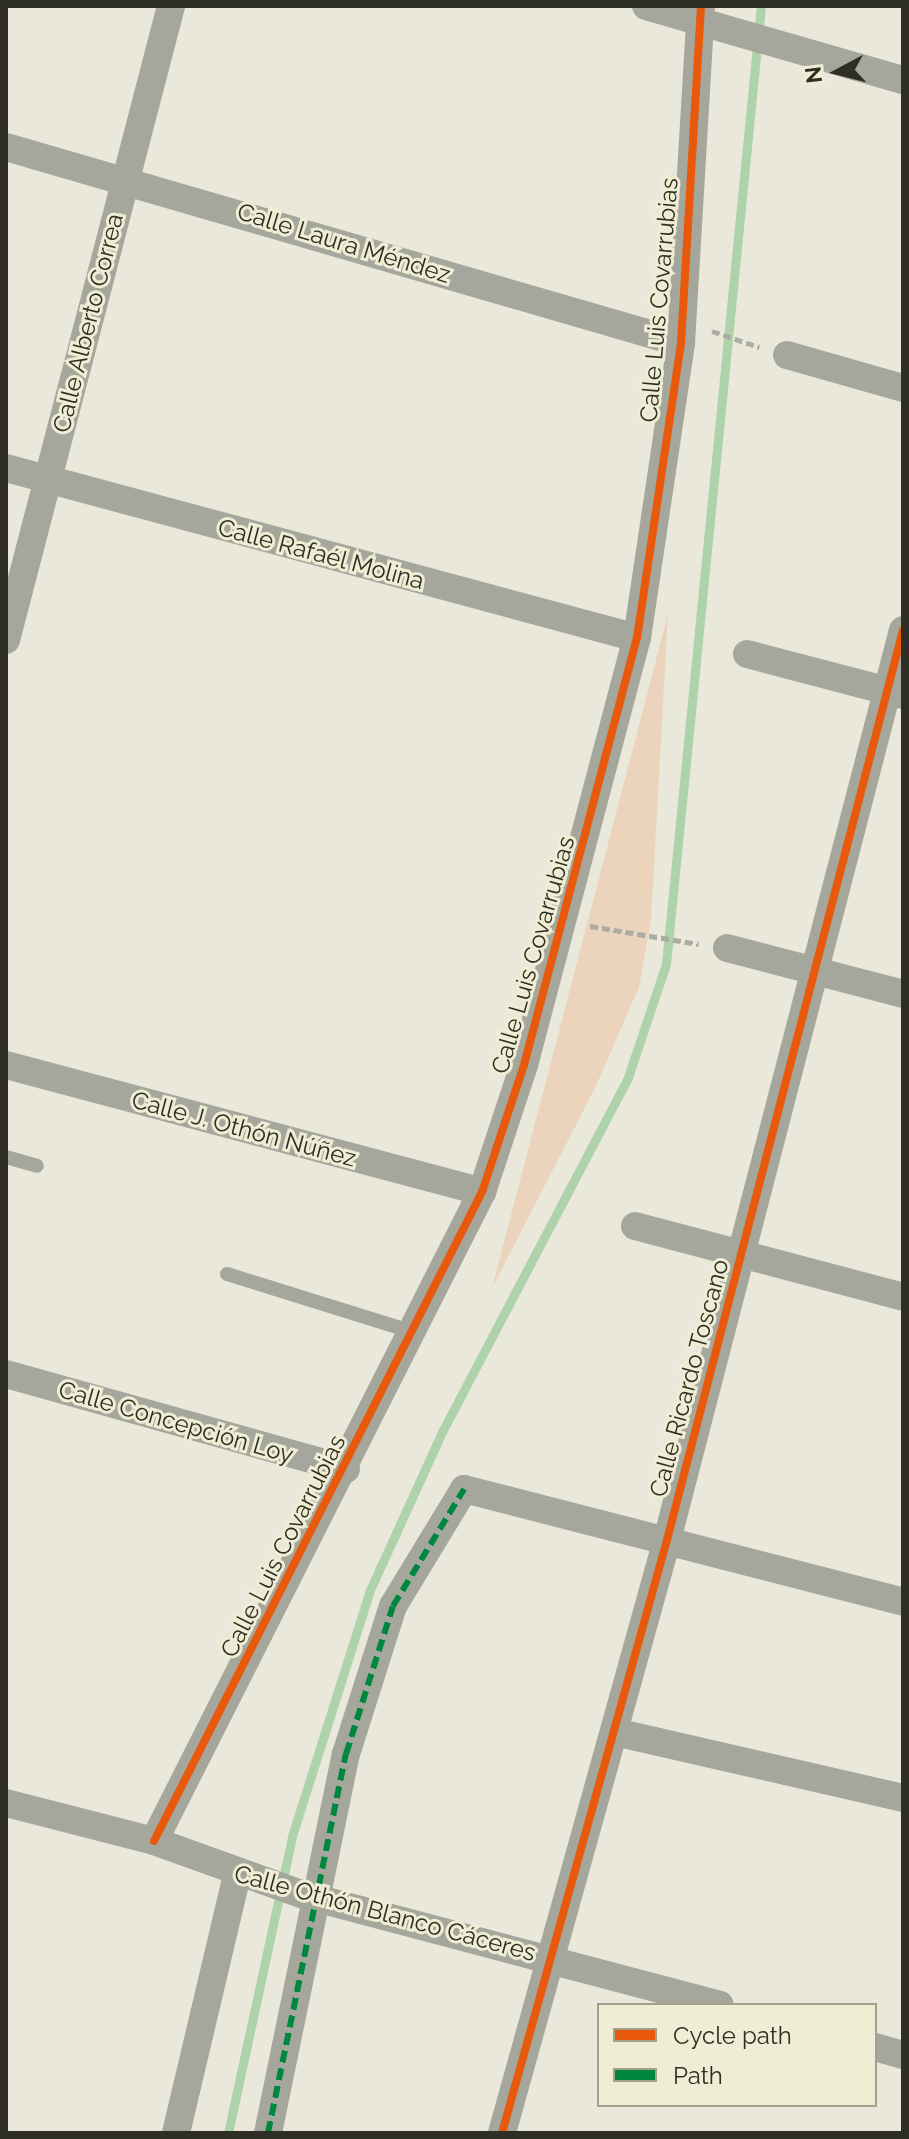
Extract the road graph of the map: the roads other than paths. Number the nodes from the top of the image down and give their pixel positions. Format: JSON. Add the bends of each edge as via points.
{"nodes":[{"id":1,"x":171,"y":6,"type":"edge"},
{"id":2,"x":646,"y":6,"type":"edge"},
{"id":3,"x":705,"y":17,"type":"edge"},
{"id":4,"x":903,"y":80,"type":"edge"},
{"id":5,"x":6,"y":147,"type":"edge"},
{"id":6,"x":124,"y":178,"type":"junction"},
{"id":7,"x":681,"y":343,"type":"junction"},
{"id":8,"x":787,"y":355,"type":"dead end"},
{"id":9,"x":903,"y":388,"type":"edge"},
{"id":10,"x":6,"y":468,"type":"edge"},
{"id":11,"x":49,"y":481,"type":"junction"},
{"id":12,"x":903,"y":630,"type":"edge"},
{"id":13,"x":637,"y":638,"type":"junction"},
{"id":14,"x":6,"y":640,"type":"edge"},
{"id":15,"x":747,"y":654,"type":"dead end"},
{"id":16,"x":895,"y":693,"type":"edge"},
{"id":17,"x":727,"y":948,"type":"dead end"},
{"id":18,"x":815,"y":970,"type":"junction"},
{"id":19,"x":903,"y":994,"type":"edge"},
{"id":20,"x":6,"y":1065,"type":"edge"},
{"id":21,"x":6,"y":1157,"type":"edge"},
{"id":22,"x":37,"y":1166,"type":"dead end"},
{"id":23,"x":482,"y":1192,"type":"junction"},
{"id":24,"x":635,"y":1226,"type":"dead end"},
{"id":25,"x":742,"y":1253,"type":"junction"},
{"id":26,"x":227,"y":1274,"type":"dead end"},
{"id":27,"x":903,"y":1297,"type":"edge"},
{"id":28,"x":413,"y":1332,"type":"junction"},
{"id":29,"x":6,"y":1374,"type":"edge"},
{"id":30,"x":346,"y":1469,"type":"junction"},
{"id":31,"x":667,"y":1540,"type":"junction"},
{"id":32,"x":903,"y":1602,"type":"edge"},
{"id":33,"x":615,"y":1732,"type":"junction"},
{"id":34,"x":903,"y":1798,"type":"edge"},
{"id":35,"x":6,"y":1803,"type":"edge"},
{"id":36,"x":154,"y":1841,"type":"junction"},
{"id":37,"x":244,"y":1877,"type":"junction"},
{"id":38,"x":309,"y":1896,"type":"junction"},
{"id":39,"x":549,"y":1958,"type":"junction"},
{"id":40,"x":713,"y":2003,"type":"edge"},
{"id":41,"x":877,"y":2048,"type":"edge"},
{"id":42,"x":903,"y":2055,"type":"edge"},
{"id":43,"x":176,"y":2133,"type":"edge"},
{"id":44,"x":268,"y":2133,"type":"edge"},
{"id":45,"x":502,"y":2133,"type":"edge"}],
"edges":[{"from":1,"to":6,"type":"street","name":"Calle Alberto Correa"},
{"from":2,"to":3,"type":"street"},
{"from":3,"to":4,"type":"street","via":[[796,52]]},
{"from":3,"to":7,"type":"street","name":"Calle Luis Covarrubias"},
{"from":5,"to":6,"type":"street","name":"Calle Laura Méndez"},
{"from":6,"to":7,"type":"street","name":"Calle Laura Méndez"},
{"from":6,"to":11,"type":"street","name":"Calle Alberto Correa"},
{"from":7,"to":13,"type":"street","name":"Calle Luis Covarrubias"},
{"from":8,"to":9,"type":"street"},
{"from":10,"to":11,"type":"street","name":"Calle Rafaél Molina"},
{"from":11,"to":13,"type":"street","name":"Calle Rafaél Molina"},
{"from":11,"to":14,"type":"street","name":"Calle Alberto Correa"},
{"from":12,"to":16,"type":"street","name":"Calle Ricardo Toscano"},
{"from":13,"to":23,"type":"street","name":"Calle Luis Covarrubias","via":[[565,922]]},
{"from":15,"to":16,"type":"street"},
{"from":16,"to":18,"type":"street","name":"Calle Ricardo Toscano"},
{"from":17,"to":18,"type":"street"},
{"from":18,"to":19,"type":"street"},
{"from":18,"to":25,"type":"street","name":"Calle Ricardo Toscano"},
{"from":20,"to":23,"type":"street","name":"Calle J. Othón Núñez"},
{"from":21,"to":22,"type":"lane"},
{"from":23,"to":28,"type":"street","name":"Calle Luis Covarrubias"},
{"from":24,"to":25,"type":"street"},
{"from":25,"to":27,"type":"street"},
{"from":25,"to":31,"type":"street","name":"Calle Ricardo Toscano"},
{"from":26,"to":28,"type":"lane"},
{"from":28,"to":30,"type":"street","name":"Calle Luis Covarrubias"},
{"from":29,"to":30,"type":"street","name":"Calle Concepción Loy"},
{"from":30,"to":36,"type":"street","name":"Calle Luis Covarrubias"},
{"from":31,"to":32,"type":"street"},
{"from":31,"to":33,"type":"street","name":"Calle Ricardo Toscano"},
{"from":31,"to":38,"type":"street","via":[[464,1489],[393,1606]]},
{"from":33,"to":34,"type":"street"},
{"from":33,"to":39,"type":"street","name":"Calle Ricardo Toscano"},
{"from":35,"to":36,"type":"street","name":"Calle Othón Blanco Cáceres"},
{"from":36,"to":37,"type":"street","name":"Calle Othón Blanco Cáceres"},
{"from":37,"to":38,"type":"street","name":"Calle Othón Blanco Cáceres"},
{"from":37,"to":43,"type":"street"},
{"from":38,"to":39,"type":"street","name":"Calle Othón Blanco Cáceres"},
{"from":38,"to":44,"type":"street"},
{"from":39,"to":40,"type":"street","name":"Calle Othón Blanco Cáceres"},
{"from":39,"to":45,"type":"street","name":"Calle Ricardo Toscano"},
{"from":41,"to":42,"type":"street"}]}
